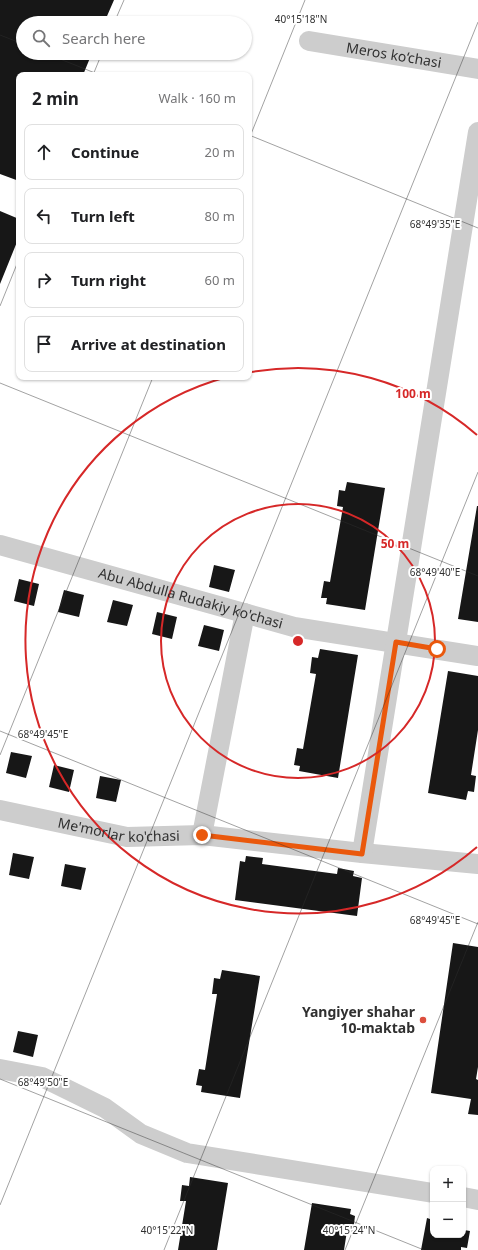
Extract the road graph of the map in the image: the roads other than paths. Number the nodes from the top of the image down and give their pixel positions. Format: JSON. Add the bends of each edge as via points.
{"nodes":[{"id":1,"x":309,"y":41,"type":"dead end"},
{"id":2,"x":478,"y":69,"type":"edge"},
{"id":3,"x":478,"y":132,"type":"edge"},
{"id":4,"x":0,"y":545,"type":"edge"},
{"id":5,"x":245,"y":613,"type":"junction"},
{"id":6,"x":396,"y":642,"type":"junction"},
{"id":7,"x":478,"y":656,"type":"edge"},
{"id":8,"x":0,"y":810,"type":"edge"},
{"id":9,"x":202,"y":835,"type":"junction"},
{"id":10,"x":362,"y":854,"type":"junction"},
{"id":11,"x":478,"y":864,"type":"edge"},
{"id":12,"x":0,"y":1069,"type":"edge"},
{"id":13,"x":430,"y":1193,"type":"edge"},
{"id":14,"x":466,"y":1198,"type":"edge"},
{"id":15,"x":478,"y":1200,"type":"edge"}],
"edges":[{"from":1,"to":2,"type":"street","name":"Meros ko‘chasi"},
{"from":3,"to":6,"type":"street"},
{"from":4,"to":5,"type":"street","name":"Abu Abdulla Rudakiy ko'chasi"},
{"from":5,"to":6,"type":"street","name":"Abu Abdulla Rudakiy ko'chasi","via":[[294,627]]},
{"from":5,"to":9,"type":"street"},
{"from":6,"to":7,"type":"street","name":"Abu Abdulla Rudakiy ko'chasi"},
{"from":6,"to":10,"type":"street"},
{"from":8,"to":9,"type":"street","name":"Me'morlar ko'chasi","via":[[127,837]]},
{"from":9,"to":10,"type":"street","name":"Me'morlar ko'chasi"},
{"from":10,"to":11,"type":"street","name":"Me'morlar ko'chasi"},
{"from":12,"to":13,"type":"street","via":[[42,1077],[105,1108],[141,1134],[187,1153]]},
{"from":14,"to":15,"type":"street"}]}
